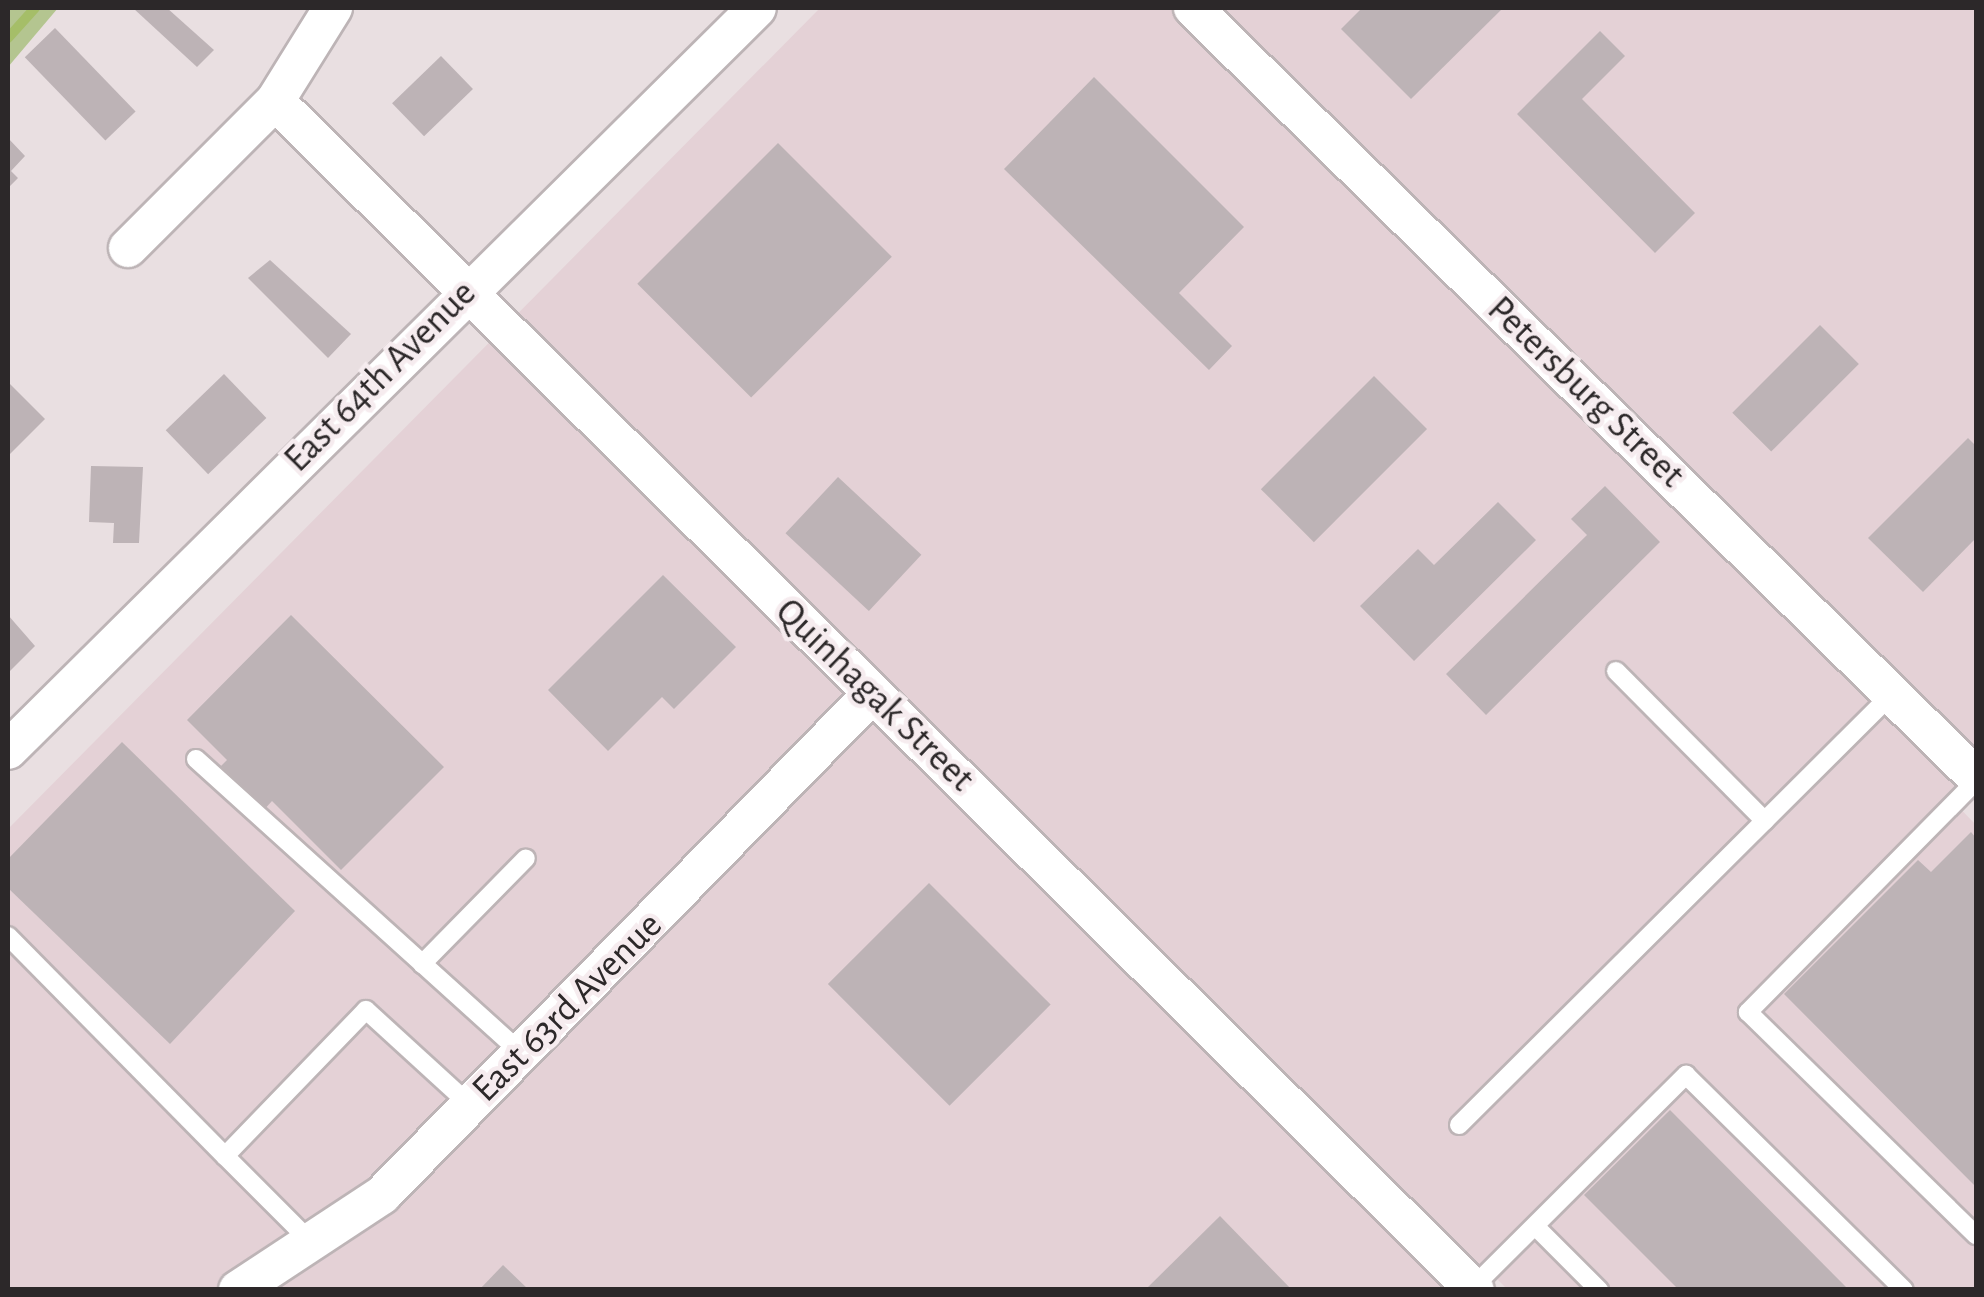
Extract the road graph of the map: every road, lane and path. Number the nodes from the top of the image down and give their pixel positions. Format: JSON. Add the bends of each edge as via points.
{"nodes":[{"id":1,"x":332,"y":8,"type":"edge"},
{"id":2,"x":757,"y":8,"type":"edge"},
{"id":3,"x":1193,"y":8,"type":"edge"},
{"id":4,"x":275,"y":101,"type":"junction"},
{"id":5,"x":128,"y":248,"type":"dead end"},
{"id":6,"x":464,"y":294,"type":"junction"},
{"id":7,"x":1616,"y":671,"type":"dead end"},
{"id":8,"x":872,"y":694,"type":"junction"},
{"id":9,"x":1892,"y":694,"type":"junction"},
{"id":10,"x":8,"y":750,"type":"edge"},
{"id":11,"x":196,"y":759,"type":"dead end"},
{"id":12,"x":1976,"y":779,"type":"edge"},
{"id":13,"x":1765,"y":821,"type":"junction"},
{"id":14,"x":526,"y":858,"type":"dead end"},
{"id":15,"x":8,"y":936,"type":"edge"},
{"id":16,"x":422,"y":964,"type":"junction"},
{"id":17,"x":522,"y":1054,"type":"junction"},
{"id":18,"x":471,"y":1106,"type":"junction"},
{"id":19,"x":1459,"y":1125,"type":"dead end"},
{"id":20,"x":225,"y":1156,"type":"junction"},
{"id":21,"x":1535,"y":1226,"type":"junction"},
{"id":22,"x":1976,"y":1235,"type":"edge"},
{"id":23,"x":310,"y":1242,"type":"junction"},
{"id":24,"x":1474,"y":1288,"type":"edge"},
{"id":25,"x":238,"y":1290,"type":"edge"},
{"id":26,"x":1598,"y":1290,"type":"edge"},
{"id":27,"x":1904,"y":1290,"type":"edge"}],
"edges":[{"from":1,"to":4,"type":"street"},
{"from":2,"to":6,"type":"street","name":"East 64th Avenue"},
{"from":3,"to":9,"type":"street","name":"Petersburg Street"},
{"from":4,"to":5,"type":"street"},
{"from":4,"to":6,"type":"street","name":"Quinhagak Street"},
{"from":6,"to":8,"type":"street","name":"Quinhagak Street"},
{"from":6,"to":10,"type":"street","name":"East 64th Avenue"},
{"from":7,"to":13,"type":"lane"},
{"from":8,"to":17,"type":"street","name":"East 63rd Avenue"},
{"from":8,"to":24,"type":"street","name":"Quinhagak Street"},
{"from":9,"to":12,"type":"street","name":"Petersburg Street"},
{"from":9,"to":13,"type":"lane"},
{"from":11,"to":16,"type":"lane"},
{"from":12,"to":22,"type":"lane","via":[[1748,1012]]},
{"from":13,"to":19,"type":"lane"},
{"from":14,"to":16,"type":"lane"},
{"from":15,"to":20,"type":"lane"},
{"from":16,"to":17,"type":"lane"},
{"from":17,"to":18,"type":"street","name":"East 63rd Avenue"},
{"from":18,"to":20,"type":"lane","via":[[366,1010]]},
{"from":18,"to":23,"type":"street","name":"East 63rd Avenue","via":[[382,1195]]},
{"from":20,"to":23,"type":"lane"},
{"from":21,"to":24,"type":"lane"},
{"from":21,"to":26,"type":"lane"},
{"from":21,"to":27,"type":"lane","via":[[1686,1075]]},
{"from":23,"to":25,"type":"street","name":"East 63rd Avenue"}]}
